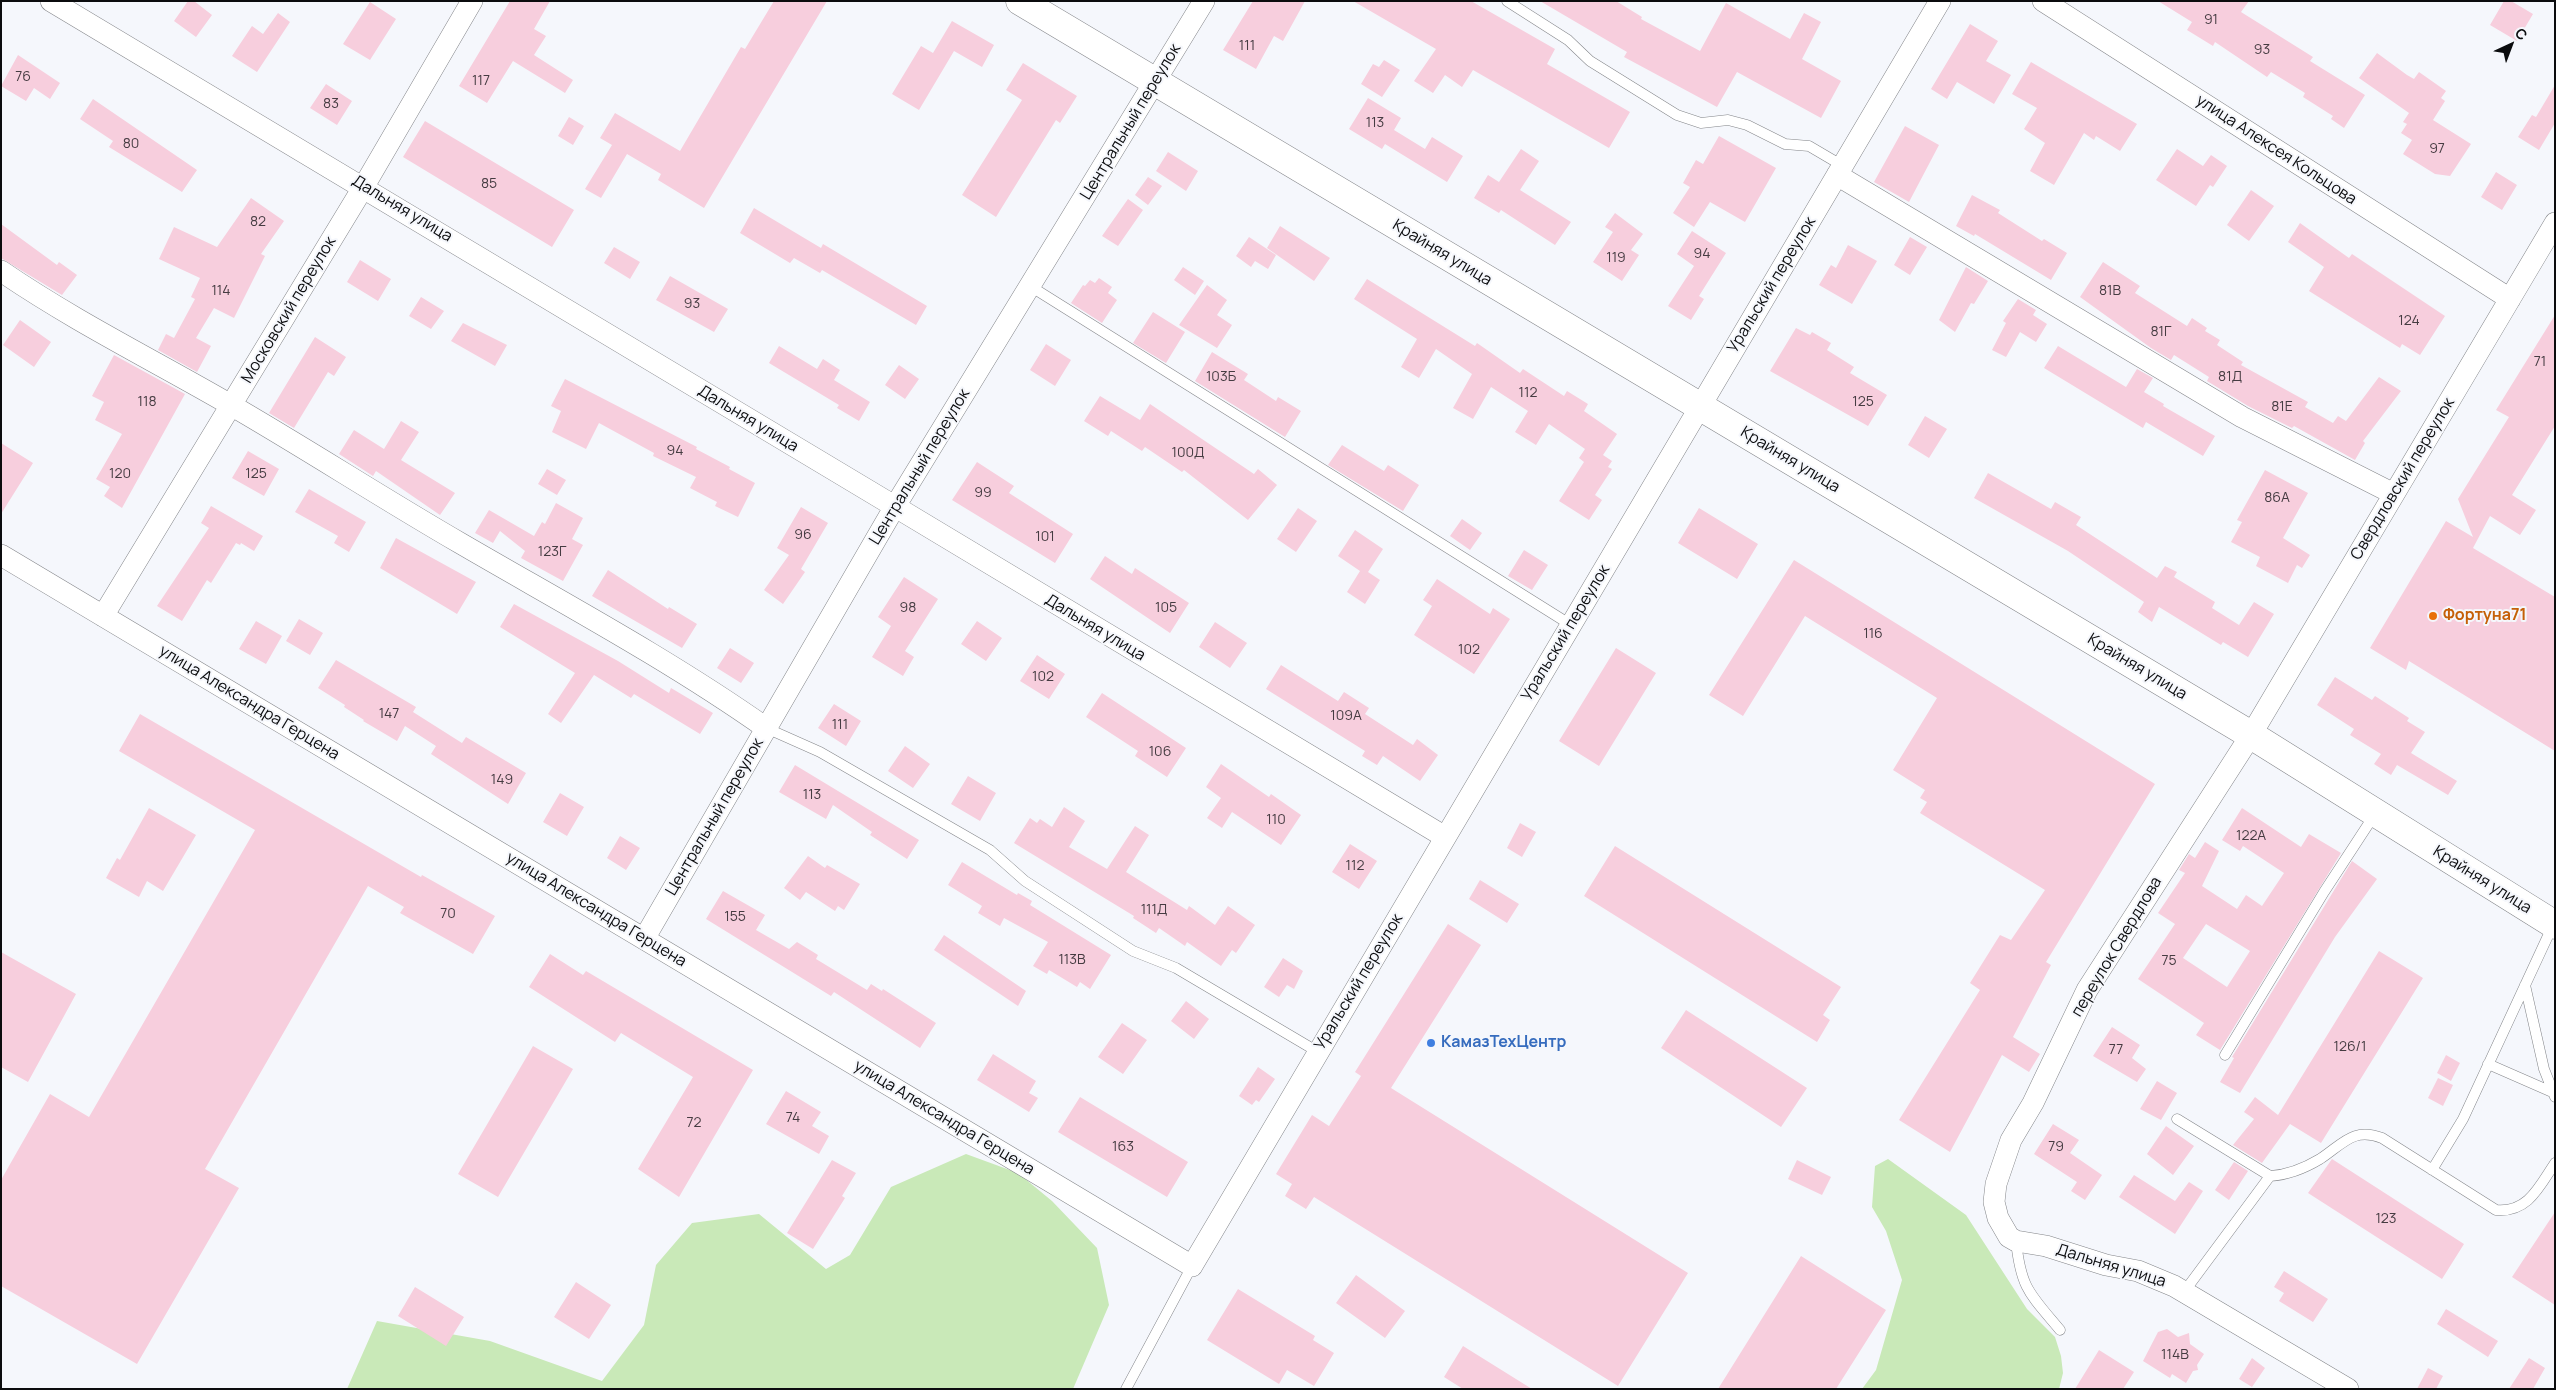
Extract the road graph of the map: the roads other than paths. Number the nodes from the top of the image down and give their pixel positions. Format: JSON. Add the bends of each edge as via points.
{"nodes":[{"id":1,"x":51,"y":1,"type":"edge"},
{"id":2,"x":472,"y":1,"type":"edge"},
{"id":3,"x":1020,"y":1,"type":"edge"},
{"id":4,"x":1204,"y":1,"type":"edge"},
{"id":5,"x":1507,"y":1,"type":"edge"},
{"id":6,"x":1940,"y":1,"type":"edge"},
{"id":7,"x":2043,"y":1,"type":"edge"},
{"id":8,"x":1156,"y":82,"type":"junction"},
{"id":9,"x":1840,"y":170,"type":"junction"},
{"id":10,"x":364,"y":186,"type":"junction"},
{"id":11,"x":2555,"y":223,"type":"edge"},
{"id":12,"x":1,"y":271,"type":"edge"},
{"id":13,"x":1030,"y":286,"type":"junction"},
{"id":14,"x":2510,"y":299,"type":"junction"},
{"id":15,"x":231,"y":405,"type":"junction"},
{"id":16,"x":1700,"y":407,"type":"junction"},
{"id":17,"x":2394,"y":494,"type":"junction"},
{"id":18,"x":894,"y":508,"type":"junction"},
{"id":19,"x":1,"y":555,"type":"edge"},
{"id":20,"x":103,"y":616,"type":"junction"},
{"id":21,"x":1571,"y":624,"type":"junction"},
{"id":22,"x":766,"y":728,"type":"junction"},
{"id":23,"x":2251,"y":735,"type":"junction"},
{"id":24,"x":2376,"y":813,"type":"junction"},
{"id":25,"x":1445,"y":837,"type":"junction"},
{"id":26,"x":2554,"y":925,"type":"edge"},
{"id":27,"x":644,"y":938,"type":"junction"},
{"id":28,"x":2524,"y":985,"type":"junction"},
{"id":29,"x":1318,"y":1052,"type":"junction"},
{"id":30,"x":2225,"y":1055,"type":"dead end"},
{"id":31,"x":2488,"y":1064,"type":"junction"},
{"id":32,"x":2553,"y":1094,"type":"edge"},
{"id":33,"x":2177,"y":1118,"type":"dead end"},
{"id":34,"x":2555,"y":1164,"type":"edge"},
{"id":35,"x":2432,"y":1170,"type":"junction"},
{"id":36,"x":2270,"y":1176,"type":"junction"},
{"id":37,"x":2016,"y":1241,"type":"junction"},
{"id":38,"x":1192,"y":1266,"type":"junction"},
{"id":39,"x":2184,"y":1292,"type":"junction"},
{"id":40,"x":2060,"y":1330,"type":"dead end"},
{"id":41,"x":1126,"y":1389,"type":"edge"},
{"id":42,"x":2348,"y":1389,"type":"edge"}],
"edges":[{"from":1,"to":10,"type":"street","name":"Дальняя улица"},
{"from":2,"to":10,"type":"street","name":"Московский переулок"},
{"from":3,"to":8,"type":"main road","name":"Крайняя улица"},
{"from":4,"to":8,"type":"street","name":"Центральный переулок"},
{"from":5,"to":9,"type":"lane","via":[[1568,40],[1590,61],[1683,118],[1700,123],[1728,120],[1747,124],[1785,144],[1809,146]]},
{"from":6,"to":9,"type":"street","name":"Уральский переулок"},
{"from":7,"to":14,"type":"street","name":"улица Алексея Кольцова"},
{"from":8,"to":13,"type":"street","name":"Центральный переулок"},
{"from":8,"to":16,"type":"main road","name":"Крайняя улица"},
{"from":9,"to":16,"type":"street","name":"Уральский переулок"},
{"from":9,"to":17,"type":"street","via":[[2242,417]]},
{"from":10,"to":15,"type":"street","name":"Московский переулок"},
{"from":10,"to":18,"type":"street","name":"Дальняя улица"},
{"from":11,"to":14,"type":"street","name":"Свердловский переулок"},
{"from":12,"to":15,"type":"street","via":[[90,328]]},
{"from":13,"to":18,"type":"street","name":"Центральный переулок"},
{"from":13,"to":21,"type":"lane"},
{"from":14,"to":17,"type":"street","name":"Свердловский переулок"},
{"from":15,"to":20,"type":"street","name":"Московский переулок"},
{"from":15,"to":22,"type":"street","via":[[458,542],[624,636]]},
{"from":16,"to":21,"type":"street","name":"Уральский переулок"},
{"from":16,"to":23,"type":"main road","name":"Крайняя улица"},
{"from":17,"to":23,"type":"street","name":"Свердловский переулок"},
{"from":18,"to":22,"type":"street","name":"Центральный переулок"},
{"from":18,"to":25,"type":"street","name":"Дальняя улица"},
{"from":19,"to":20,"type":"street","name":"улица Александра Герцена"},
{"from":20,"to":27,"type":"street","name":"улица Александра Герцена"},
{"from":21,"to":25,"type":"street","name":"Уральский переулок"},
{"from":22,"to":27,"type":"street","name":"Центральный переулок"},
{"from":22,"to":29,"type":"lane","via":[[828,756],[982,846],[1041,892],[1133,951],[1176,968]]},
{"from":23,"to":24,"type":"main road","name":"Крайняя улица"},
{"from":23,"to":37,"type":"street","name":"переулок Свердлова","via":[[2087,990],[2033,1103],[2011,1140],[1999,1169],[1994,1202],[2004,1232]]},
{"from":24,"to":26,"type":"main road","name":"Крайняя улица"},
{"from":24,"to":30,"type":"lane"},
{"from":25,"to":29,"type":"street","name":"Уральский переулок"},
{"from":26,"to":28,"type":"lane"},
{"from":27,"to":38,"type":"street","name":"улица Александра Герцена"},
{"from":28,"to":31,"type":"lane"},
{"from":28,"to":32,"type":"lane"},
{"from":29,"to":38,"type":"street","name":"Уральский переулок"},
{"from":31,"to":32,"type":"lane"},
{"from":31,"to":35,"type":"lane","via":[[2463,1119]]},
{"from":33,"to":36,"type":"lane"},
{"from":34,"to":35,"type":"lane","via":[[2525,1205],[2506,1211],[2496,1210]]},
{"from":35,"to":36,"type":"lane","via":[[2382,1138],[2363,1133],[2309,1165]]},
{"from":36,"to":39,"type":"lane"},
{"from":37,"to":39,"type":"street","name":"Дальняя улица","via":[[2138,1271]]},
{"from":37,"to":40,"type":"lane","via":[[2026,1288]]},
{"from":38,"to":41,"type":"lane"},
{"from":39,"to":42,"type":"street","name":"Дальняя улица"}]}
